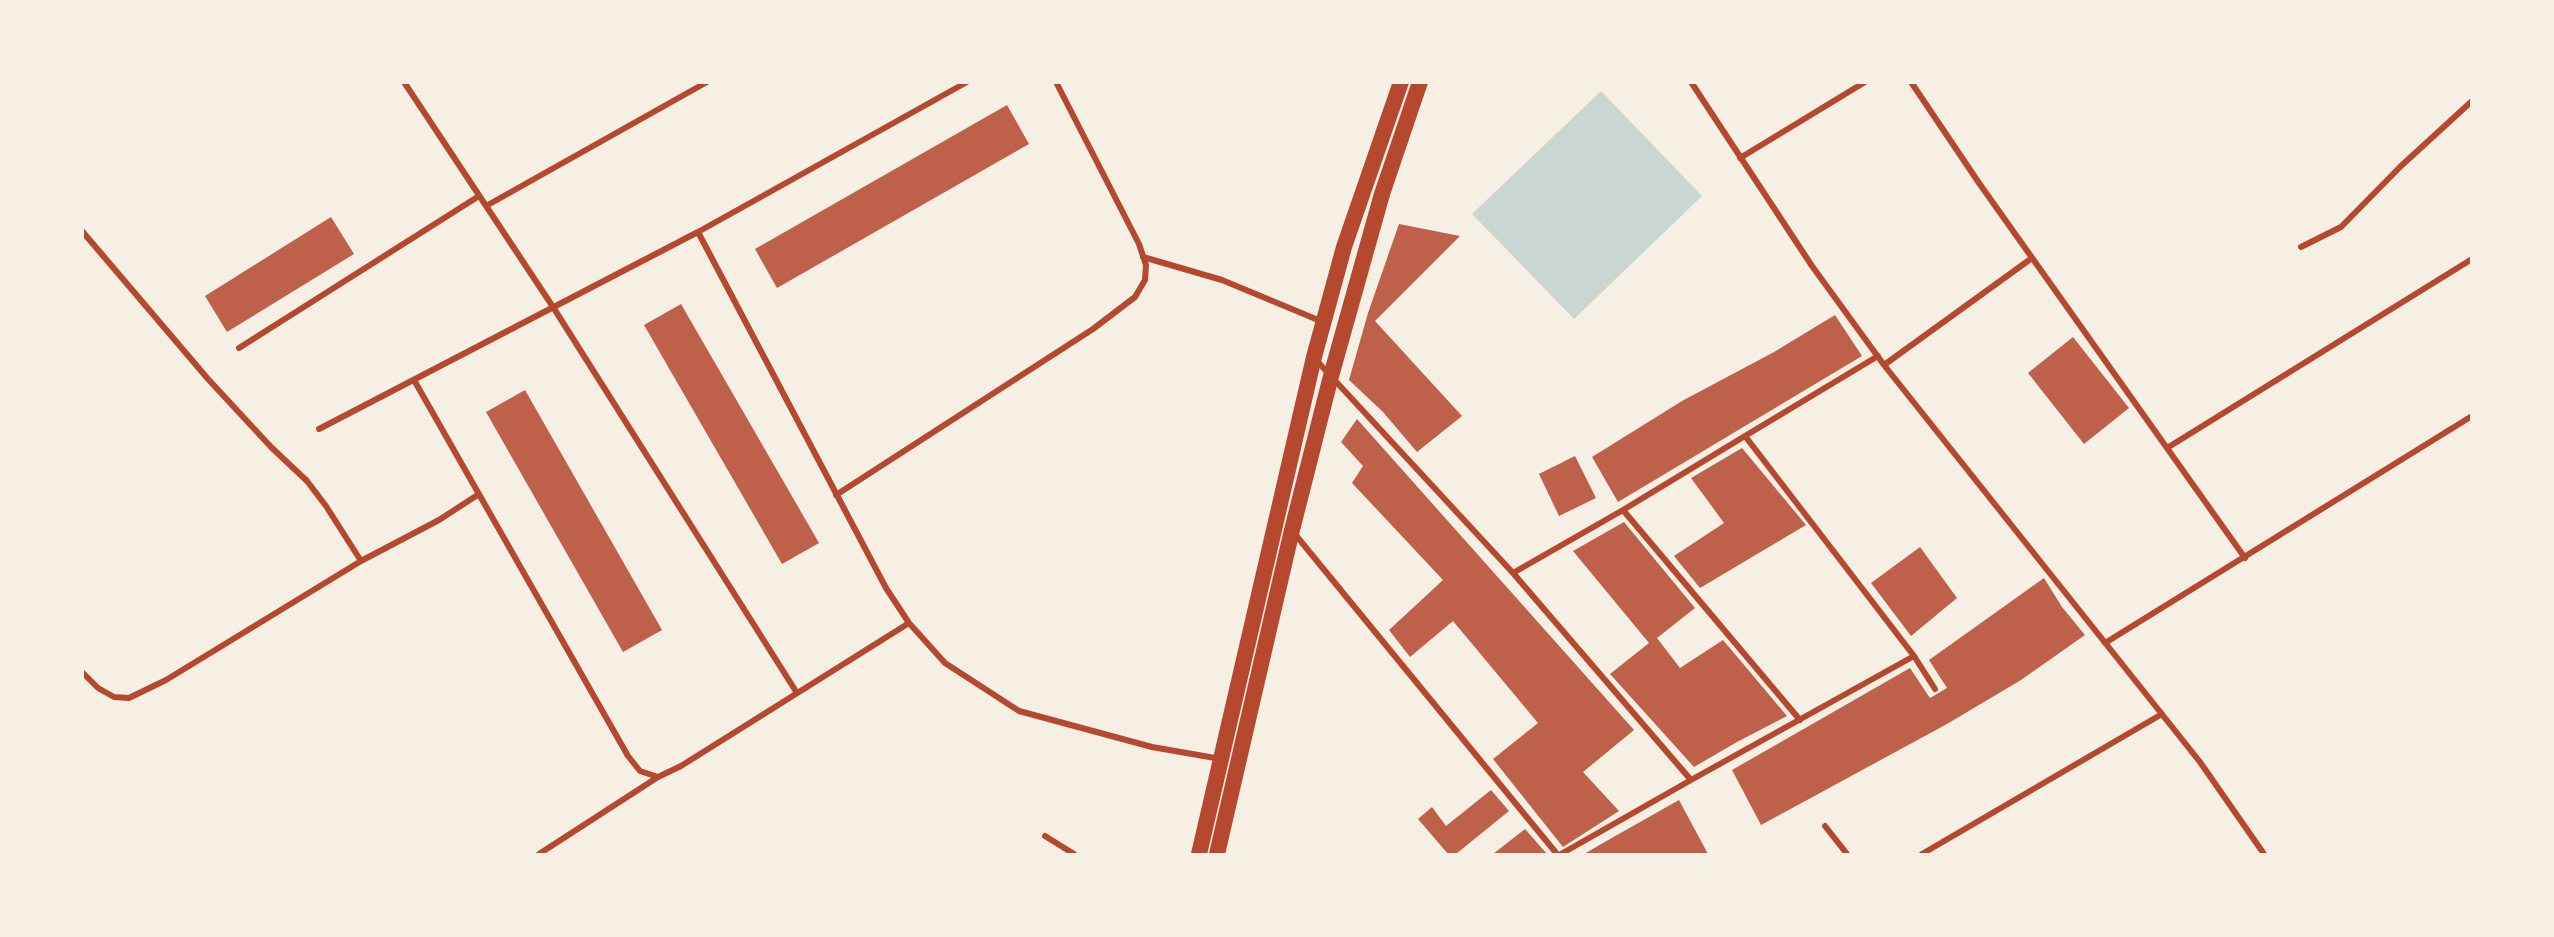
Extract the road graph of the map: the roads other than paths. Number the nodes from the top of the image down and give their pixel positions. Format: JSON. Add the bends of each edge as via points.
{"nodes":[{"id":1,"x":404,"y":82,"type":"edge"},
{"id":2,"x":707,"y":82,"type":"edge"},
{"id":3,"x":967,"y":82,"type":"edge"},
{"id":4,"x":1056,"y":82,"type":"edge"},
{"id":5,"x":1401,"y":82,"type":"edge"},
{"id":6,"x":1420,"y":82,"type":"edge"},
{"id":7,"x":1691,"y":82,"type":"edge"},
{"id":8,"x":1865,"y":82,"type":"edge"},
{"id":9,"x":1911,"y":82,"type":"edge"},
{"id":10,"x":2472,"y":101,"type":"edge"},
{"id":11,"x":1740,"y":158,"type":"junction"},
{"id":12,"x":479,"y":196,"type":"junction"},
{"id":13,"x":486,"y":206,"type":"junction"},
{"id":14,"x":82,"y":231,"type":"edge"},
{"id":15,"x":698,"y":232,"type":"junction"},
{"id":16,"x":2301,"y":247,"type":"dead end"},
{"id":17,"x":1143,"y":257,"type":"junction"},
{"id":18,"x":2032,"y":258,"type":"junction"},
{"id":19,"x":2472,"y":259,"type":"edge"},
{"id":20,"x":553,"y":308,"type":"junction"},
{"id":21,"x":1323,"y":322,"type":"junction"},
{"id":22,"x":239,"y":348,"type":"dead end"},
{"id":23,"x":1878,"y":356,"type":"junction"},
{"id":24,"x":1314,"y":357,"type":"junction"},
{"id":25,"x":1884,"y":365,"type":"junction"},
{"id":26,"x":1331,"y":376,"type":"junction"},
{"id":27,"x":414,"y":380,"type":"junction"},
{"id":28,"x":2472,"y":416,"type":"edge"},
{"id":29,"x":320,"y":429,"type":"dead end"},
{"id":30,"x":1745,"y":436,"type":"junction"},
{"id":31,"x":2167,"y":448,"type":"junction"},
{"id":32,"x":479,"y":494,"type":"junction"},
{"id":33,"x":836,"y":495,"type":"junction"},
{"id":34,"x":1623,"y":510,"type":"junction"},
{"id":35,"x":1292,"y":530,"type":"junction"},
{"id":36,"x":2245,"y":558,"type":"junction"},
{"id":37,"x":361,"y":561,"type":"junction"},
{"id":38,"x":1513,"y":573,"type":"junction"},
{"id":39,"x":909,"y":623,"type":"junction"},
{"id":40,"x":2105,"y":643,"type":"junction"},
{"id":41,"x":1914,"y":656,"type":"junction"},
{"id":42,"x":82,"y":672,"type":"edge"},
{"id":43,"x":1935,"y":689,"type":"dead end"},
{"id":44,"x":797,"y":693,"type":"junction"},
{"id":45,"x":2162,"y":714,"type":"junction"},
{"id":46,"x":1800,"y":720,"type":"junction"},
{"id":47,"x":1221,"y":759,"type":"junction"},
{"id":48,"x":1239,"y":763,"type":"junction"},
{"id":49,"x":658,"y":777,"type":"junction"},
{"id":50,"x":1691,"y":780,"type":"junction"},
{"id":51,"x":1825,"y":826,"type":"dead end"},
{"id":52,"x":1045,"y":836,"type":"dead end"},
{"id":53,"x":539,"y":855,"type":"edge"},
{"id":54,"x":1074,"y":855,"type":"edge"},
{"id":55,"x":1199,"y":855,"type":"edge"},
{"id":56,"x":1217,"y":855,"type":"edge"},
{"id":57,"x":1559,"y":855,"type":"edge"},
{"id":58,"x":1847,"y":855,"type":"edge"},
{"id":59,"x":1922,"y":855,"type":"edge"},
{"id":60,"x":2264,"y":855,"type":"edge"}],
"edges":[{"from":1,"to":12,"type":"street"},
{"from":2,"to":13,"type":"street"},
{"from":3,"to":15,"type":"street"},
{"from":4,"to":17,"type":"street"},
{"from":5,"to":21,"type":"highway","via":[[1344,247]]},
{"from":6,"to":26,"type":"highway","via":[[1382,194]]},
{"from":7,"to":11,"type":"street"},
{"from":8,"to":11,"type":"street"},
{"from":9,"to":18,"type":"street"},
{"from":10,"to":16,"type":"street","via":[[2341,227]]},
{"from":11,"to":23,"type":"street"},
{"from":12,"to":13,"type":"street"},
{"from":12,"to":22,"type":"street"},
{"from":13,"to":20,"type":"street"},
{"from":14,"to":37,"type":"street","via":[[208,379],[307,481]]},
{"from":15,"to":20,"type":"street"},
{"from":15,"to":33,"type":"street"},
{"from":17,"to":21,"type":"street","via":[[1222,280]]},
{"from":17,"to":33,"type":"street","via":[[1145,280],[1135,297],[1093,329]]},
{"from":18,"to":25,"type":"street"},
{"from":18,"to":31,"type":"street"},
{"from":19,"to":31,"type":"street"},
{"from":20,"to":27,"type":"street"},
{"from":20,"to":44,"type":"street"},
{"from":21,"to":24,"type":"highway"},
{"from":23,"to":25,"type":"street"},
{"from":23,"to":30,"type":"street"},
{"from":24,"to":26,"type":"street"},
{"from":24,"to":47,"type":"highway"},
{"from":25,"to":40,"type":"street"},
{"from":26,"to":35,"type":"highway"},
{"from":26,"to":38,"type":"street"},
{"from":27,"to":29,"type":"street"},
{"from":27,"to":32,"type":"street"},
{"from":28,"to":36,"type":"street"},
{"from":30,"to":34,"type":"street"},
{"from":30,"to":41,"type":"street"},
{"from":31,"to":36,"type":"street"},
{"from":32,"to":37,"type":"street"},
{"from":32,"to":49,"type":"street","via":[[628,756],[640,771]]},
{"from":33,"to":39,"type":"street"},
{"from":34,"to":38,"type":"street"},
{"from":34,"to":46,"type":"street"},
{"from":35,"to":48,"type":"highway"},
{"from":35,"to":57,"type":"street"},
{"from":36,"to":40,"type":"street"},
{"from":37,"to":42,"type":"street","via":[[260,625],[129,698],[114,697]]},
{"from":38,"to":50,"type":"street"},
{"from":39,"to":44,"type":"street"},
{"from":39,"to":47,"type":"street","via":[[945,663],[1019,711],[1152,747]]},
{"from":40,"to":45,"type":"street"},
{"from":41,"to":43,"type":"street"},
{"from":41,"to":46,"type":"street"},
{"from":44,"to":49,"type":"street"},
{"from":45,"to":59,"type":"street"},
{"from":45,"to":60,"type":"street"},
{"from":46,"to":50,"type":"street"},
{"from":47,"to":48,"type":"street"},
{"from":47,"to":55,"type":"highway"},
{"from":48,"to":56,"type":"highway"},
{"from":49,"to":53,"type":"street"},
{"from":50,"to":57,"type":"street"},
{"from":51,"to":58,"type":"street"},
{"from":52,"to":54,"type":"street"}]}
